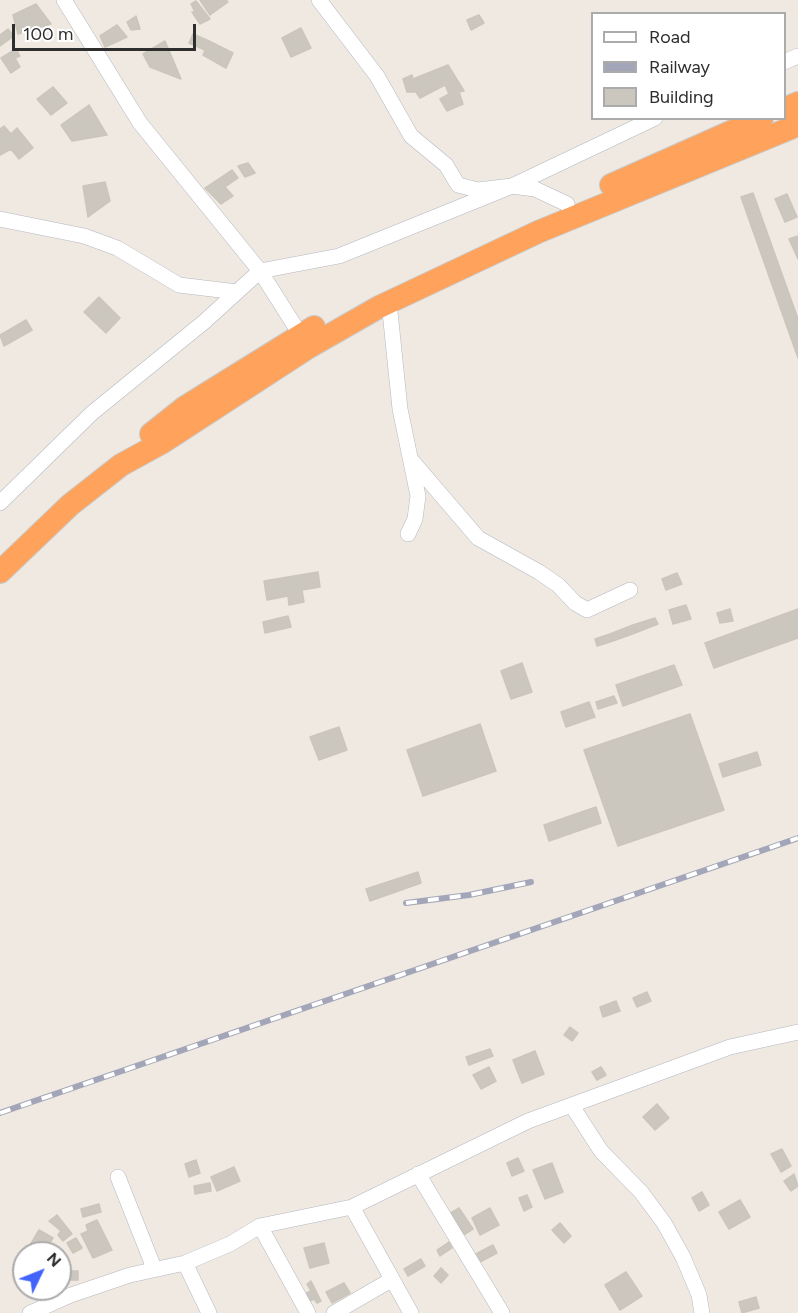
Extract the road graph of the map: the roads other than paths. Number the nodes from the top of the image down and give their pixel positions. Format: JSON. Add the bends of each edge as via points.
{"nodes":[{"id":1,"x":64,"y":0,"type":"edge"},
{"id":2,"x":319,"y":0,"type":"edge"},
{"id":3,"x":651,"y":120,"type":"edge"},
{"id":4,"x":757,"y":120,"type":"edge"},
{"id":5,"x":798,"y":125,"type":"edge"},
{"id":6,"x":512,"y":186,"type":"junction"},
{"id":7,"x":567,"y":204,"type":"junction"},
{"id":8,"x":0,"y":219,"type":"edge"},
{"id":9,"x":260,"y":271,"type":"junction"},
{"id":10,"x":237,"y":292,"type":"junction"},
{"id":11,"x":389,"y":302,"type":"junction"},
{"id":12,"x":304,"y":341,"type":"junction"},
{"id":13,"x":411,"y":461,"type":"junction"},
{"id":14,"x":0,"y":503,"type":"edge"},
{"id":15,"x":408,"y":534,"type":"dead end"},
{"id":16,"x":0,"y":572,"type":"edge"},
{"id":17,"x":630,"y":590,"type":"dead end"},
{"id":18,"x":798,"y":1032,"type":"edge"},
{"id":19,"x":572,"y":1106,"type":"junction"},
{"id":20,"x":418,"y":1174,"type":"junction"},
{"id":21,"x":117,"y":1177,"type":"dead end"},
{"id":22,"x":352,"y":1207,"type":"junction"},
{"id":23,"x":260,"y":1226,"type":"junction"},
{"id":24,"x":185,"y":1263,"type":"junction"},
{"id":25,"x":154,"y":1268,"type":"junction"},
{"id":26,"x":391,"y":1280,"type":"junction"},
{"id":27,"x":30,"y":1313,"type":"edge"},
{"id":28,"x":209,"y":1313,"type":"edge"},
{"id":29,"x":308,"y":1313,"type":"edge"},
{"id":30,"x":334,"y":1313,"type":"edge"},
{"id":31,"x":411,"y":1313,"type":"edge"},
{"id":32,"x":502,"y":1313,"type":"edge"},
{"id":33,"x":702,"y":1313,"type":"edge"}],
"edges":[{"from":1,"to":9,"type":"street","via":[[140,123]]},
{"from":2,"to":6,"type":"street","via":[[377,76],[411,136],[446,165],[458,185],[478,190]]},
{"from":3,"to":6,"type":"street"},
{"from":4,"to":7,"type":"highway"},
{"from":5,"to":11,"type":"highway","via":[[538,232]]},
{"from":6,"to":7,"type":"street","via":[[535,189]]},
{"from":6,"to":9,"type":"street","via":[[339,256]]},
{"from":7,"to":12,"type":"highway","via":[[371,295]]},
{"from":8,"to":10,"type":"street","via":[[84,236],[117,248],[179,285]]},
{"from":9,"to":10,"type":"street"},
{"from":9,"to":12,"type":"street"},
{"from":10,"to":14,"type":"street","via":[[92,413]]},
{"from":11,"to":12,"type":"highway"},
{"from":11,"to":13,"type":"street","via":[[400,409]]},
{"from":12,"to":16,"type":"highway","via":[[163,442],[121,465],[70,505]]},
{"from":13,"to":15,"type":"street","via":[[418,496]]},
{"from":13,"to":17,"type":"street","via":[[478,538],[539,572],[586,610]]},
{"from":18,"to":19,"type":"street","via":[[730,1047]]},
{"from":19,"to":20,"type":"street","via":[[528,1121]]},
{"from":19,"to":33,"type":"street","via":[[601,1150],[664,1223],[683,1257]]},
{"from":20,"to":22,"type":"street"},
{"from":20,"to":32,"type":"street"},
{"from":21,"to":25,"type":"street"},
{"from":22,"to":23,"type":"street"},
{"from":22,"to":26,"type":"street"},
{"from":23,"to":24,"type":"street"},
{"from":23,"to":29,"type":"street"},
{"from":24,"to":25,"type":"street"},
{"from":24,"to":28,"type":"street"},
{"from":25,"to":27,"type":"street","via":[[72,1294]]},
{"from":26,"to":30,"type":"street"},
{"from":26,"to":31,"type":"street"}]}
